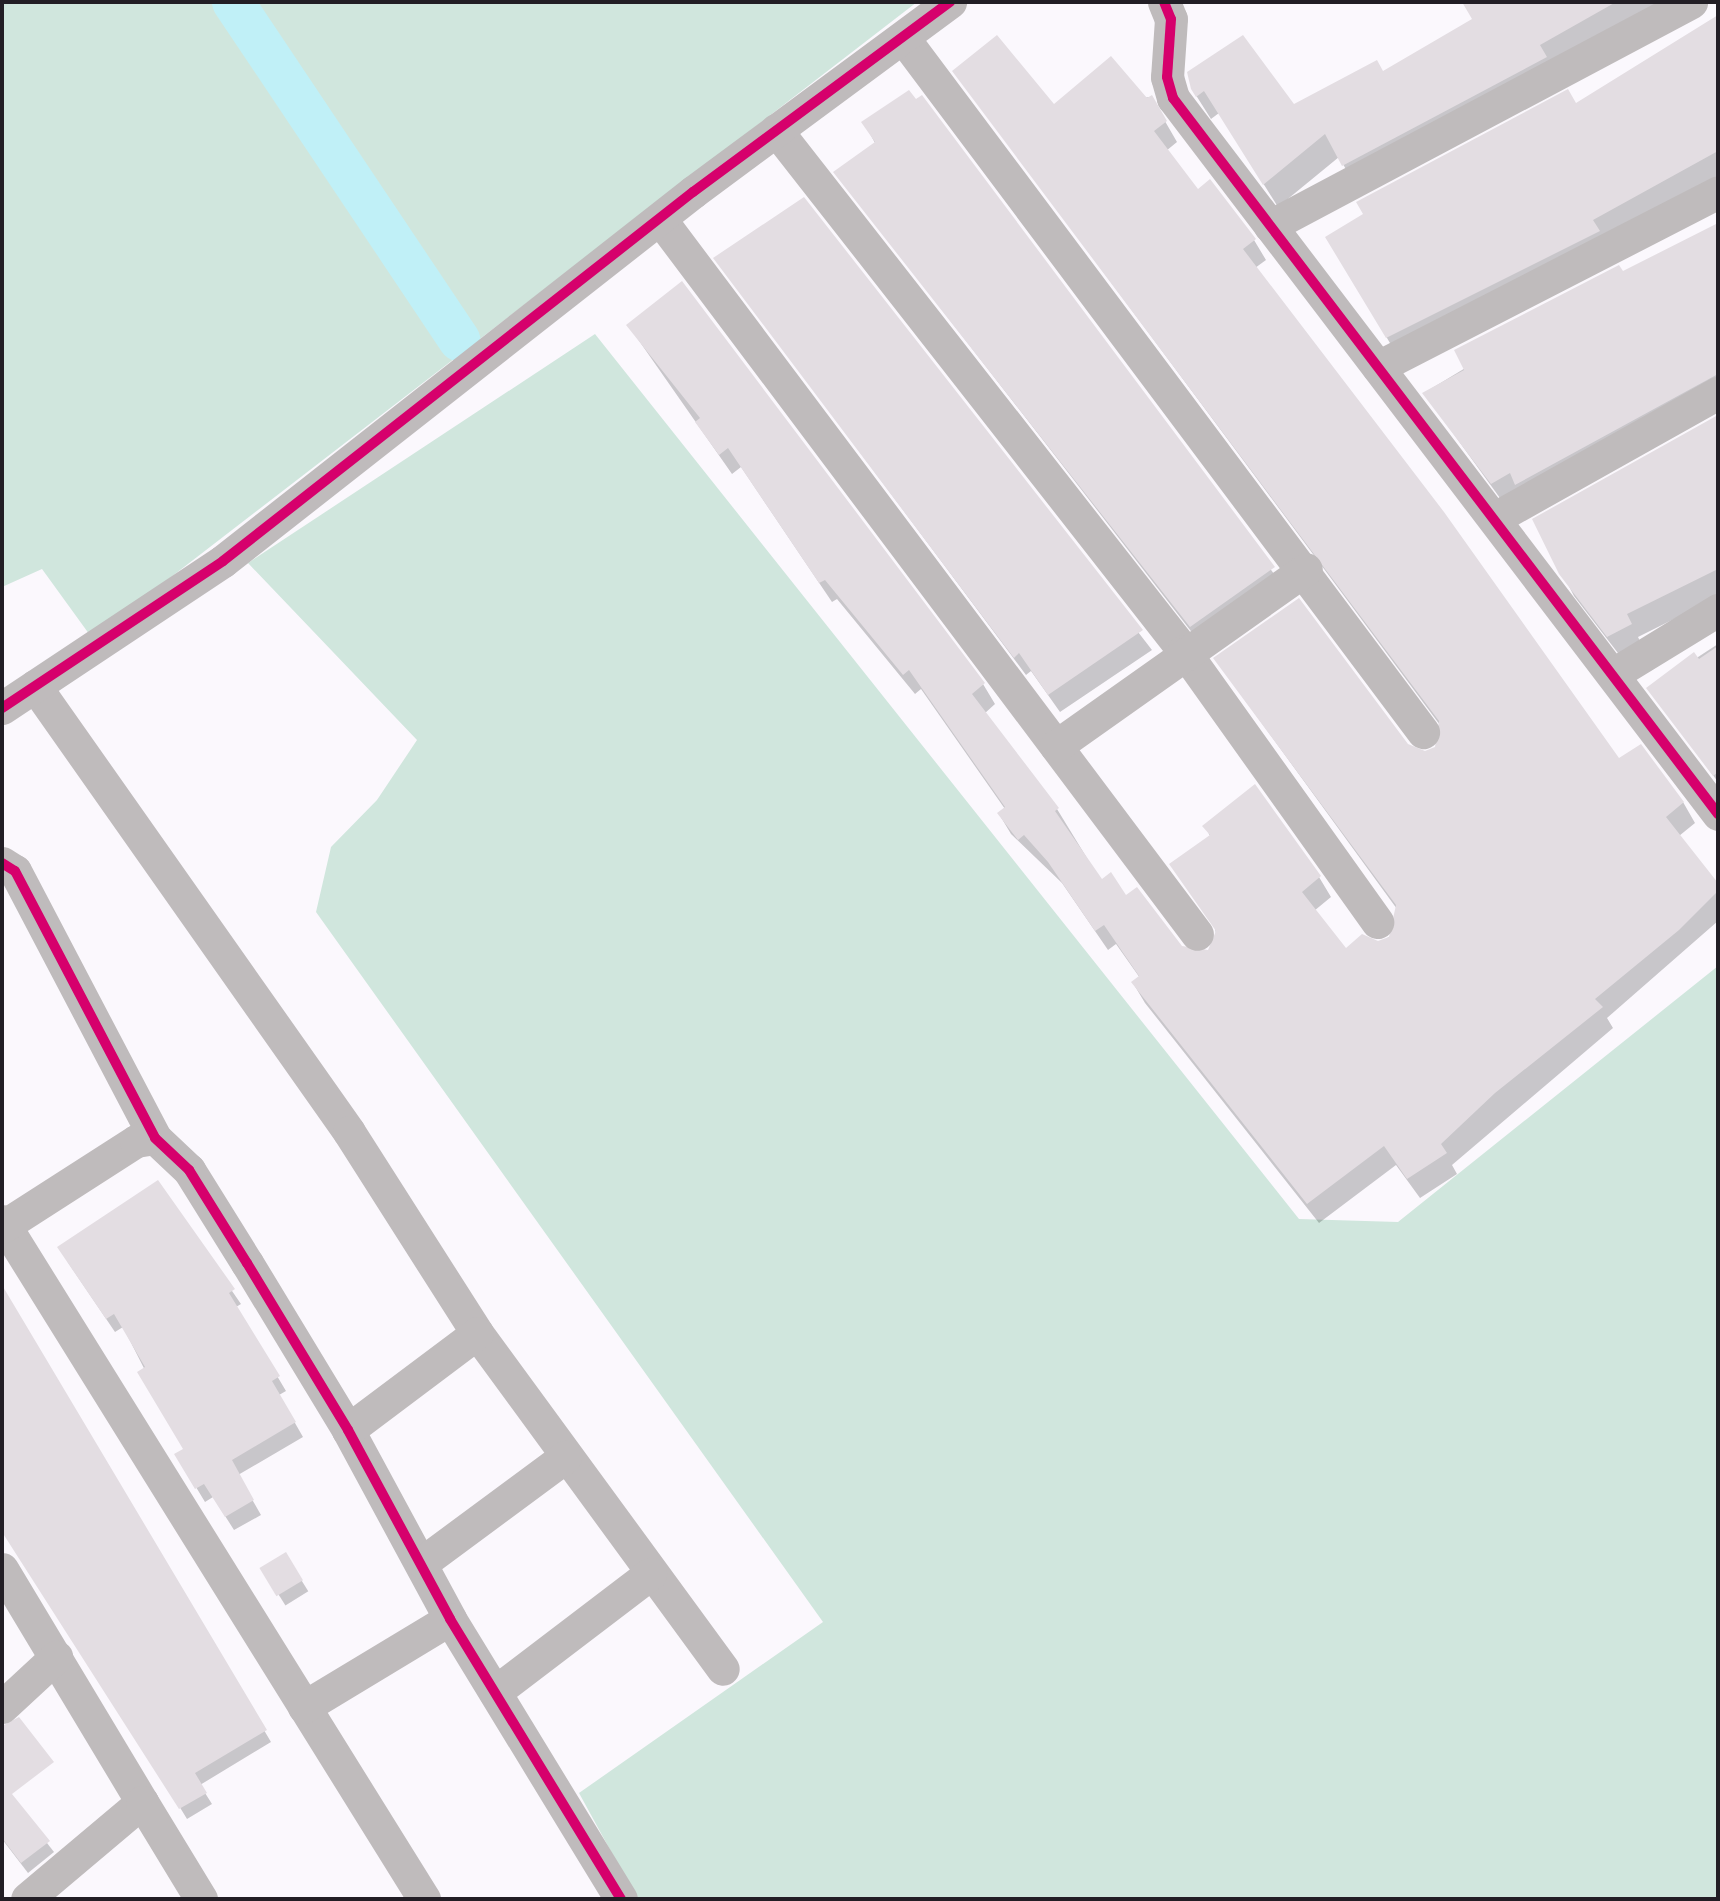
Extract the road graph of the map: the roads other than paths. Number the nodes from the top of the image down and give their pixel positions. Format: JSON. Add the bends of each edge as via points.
{"nodes":[{"id":1,"x":950,"y":2,"type":"edge"},
{"id":2,"x":1164,"y":2,"type":"edge"},
{"id":3,"x":1691,"y":2,"type":"edge"},
{"id":4,"x":904,"y":39,"type":"junction"},
{"id":5,"x":776,"y":130,"type":"junction"},
{"id":6,"x":1718,"y":192,"type":"edge"},
{"id":7,"x":660,"y":219,"type":"junction"},
{"id":8,"x":1270,"y":226,"type":"junction"},
{"id":9,"x":1378,"y":368,"type":"junction"},
{"id":10,"x":1718,"y":393,"type":"edge"},
{"id":11,"x":1495,"y":518,"type":"junction"},
{"id":12,"x":1306,"y":569,"type":"junction"},
{"id":13,"x":1718,"y":610,"type":"edge"},
{"id":14,"x":1184,"y":651,"type":"junction"},
{"id":15,"x":1615,"y":673,"type":"junction"},
{"id":16,"x":35,"y":686,"type":"junction"},
{"id":17,"x":2,"y":709,"type":"edge"},
{"id":18,"x":1423,"y":732,"type":"dead end"},
{"id":19,"x":1056,"y":746,"type":"junction"},
{"id":20,"x":1718,"y":814,"type":"edge"},
{"id":21,"x":2,"y":863,"type":"edge"},
{"id":22,"x":1377,"y":922,"type":"dead end"},
{"id":23,"x":1197,"y":934,"type":"dead end"},
{"id":24,"x":155,"y":1138,"type":"junction"},
{"id":25,"x":3,"y":1224,"type":"edge"},
{"id":26,"x":477,"y":1333,"type":"junction"},
{"id":27,"x":348,"y":1430,"type":"junction"},
{"id":28,"x":565,"y":1457,"type":"junction"},
{"id":29,"x":423,"y":1562,"type":"junction"},
{"id":30,"x":2,"y":1569,"type":"edge"},
{"id":31,"x":650,"y":1574,"type":"junction"},
{"id":32,"x":450,"y":1619,"type":"junction"},
{"id":33,"x":56,"y":1657,"type":"junction"},
{"id":34,"x":723,"y":1669,"type":"dead end"},
{"id":35,"x":495,"y":1692,"type":"junction"},
{"id":36,"x":2,"y":1707,"type":"edge"},
{"id":37,"x":304,"y":1707,"type":"junction"},
{"id":38,"x":142,"y":1802,"type":"junction"},
{"id":39,"x":27,"y":1899,"type":"edge"},
{"id":40,"x":201,"y":1899,"type":"edge"},
{"id":41,"x":424,"y":1899,"type":"edge"},
{"id":42,"x":621,"y":1899,"type":"edge"}],
"edges":[{"from":1,"to":4,"type":"street"},
{"from":2,"to":8,"type":"street","via":[[1171,19],[1167,78],[1173,98]]},
{"from":3,"to":8,"type":"street"},
{"from":4,"to":5,"type":"street"},
{"from":4,"to":12,"type":"street"},
{"from":5,"to":7,"type":"street"},
{"from":5,"to":14,"type":"street"},
{"from":6,"to":9,"type":"street"},
{"from":7,"to":16,"type":"street","via":[[223,561]]},
{"from":7,"to":19,"type":"street"},
{"from":8,"to":9,"type":"street"},
{"from":9,"to":11,"type":"street"},
{"from":10,"to":11,"type":"street"},
{"from":11,"to":15,"type":"street"},
{"from":12,"to":14,"type":"street"},
{"from":12,"to":18,"type":"street"},
{"from":13,"to":15,"type":"street"},
{"from":14,"to":19,"type":"street"},
{"from":14,"to":22,"type":"street"},
{"from":15,"to":20,"type":"street"},
{"from":16,"to":17,"type":"street"},
{"from":16,"to":26,"type":"street","via":[[349,1132]]},
{"from":19,"to":23,"type":"street"},
{"from":21,"to":24,"type":"street","via":[[15,871]]},
{"from":24,"to":25,"type":"street","via":[[136,1142]]},
{"from":24,"to":27,"type":"street","via":[[189,1170]]},
{"from":25,"to":37,"type":"street"},
{"from":26,"to":27,"type":"street"},
{"from":26,"to":28,"type":"street"},
{"from":27,"to":29,"type":"street"},
{"from":28,"to":29,"type":"street"},
{"from":28,"to":31,"type":"street"},
{"from":29,"to":32,"type":"street"},
{"from":30,"to":33,"type":"street"},
{"from":31,"to":34,"type":"street"},
{"from":31,"to":35,"type":"street"},
{"from":32,"to":35,"type":"street"},
{"from":32,"to":37,"type":"street"},
{"from":33,"to":36,"type":"street"},
{"from":33,"to":38,"type":"street"},
{"from":35,"to":42,"type":"street"},
{"from":37,"to":41,"type":"street"},
{"from":38,"to":39,"type":"street"},
{"from":38,"to":40,"type":"street"}]}
